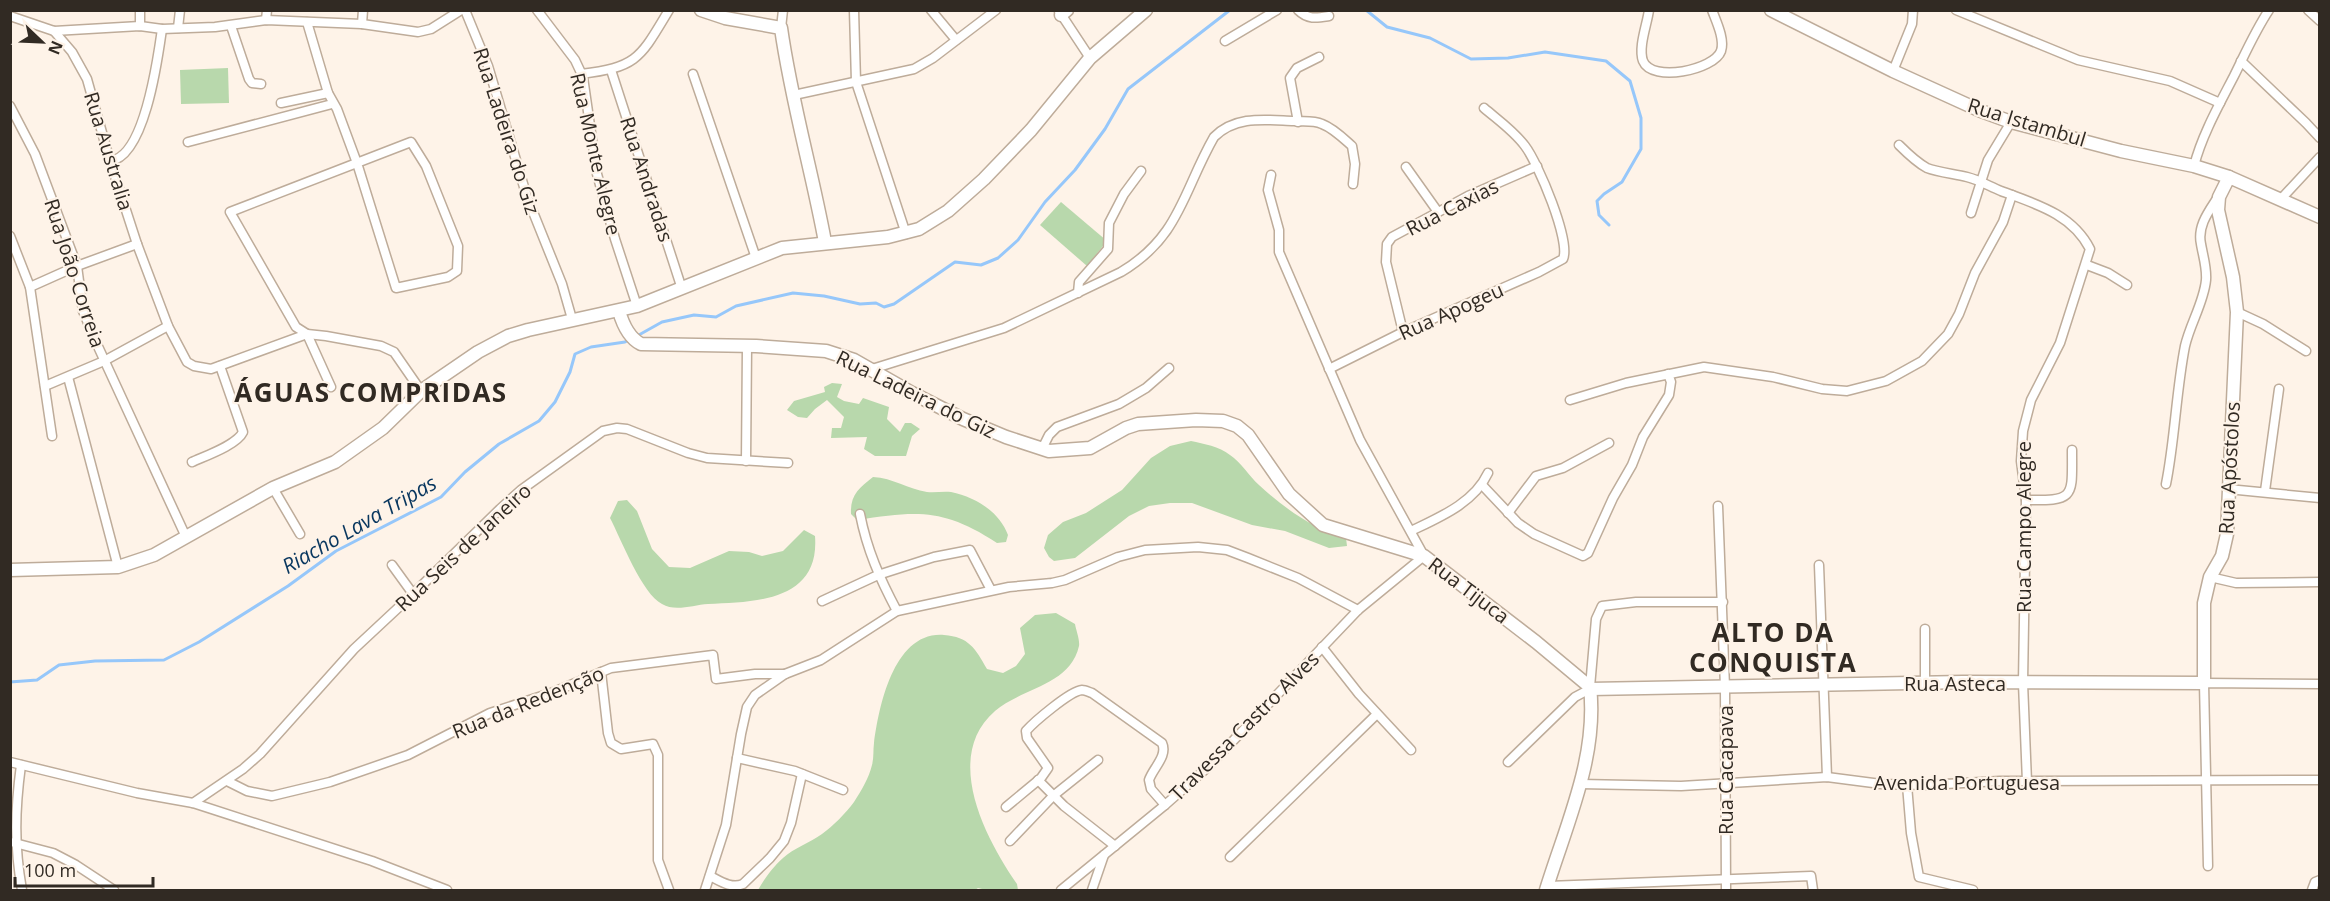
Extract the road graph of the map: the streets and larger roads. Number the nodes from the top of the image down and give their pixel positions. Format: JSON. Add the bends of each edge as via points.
{"nodes":[{"id":1,"x":140,"y":10,"type":"edge"},
{"id":2,"x":180,"y":10,"type":"edge"},
{"id":3,"x":267,"y":10,"type":"edge"},
{"id":4,"x":363,"y":10,"type":"edge"},
{"id":5,"x":463,"y":10,"type":"edge"},
{"id":6,"x":537,"y":10,"type":"edge"},
{"id":7,"x":669,"y":10,"type":"edge"},
{"id":8,"x":701,"y":10,"type":"edge"},
{"id":9,"x":783,"y":10,"type":"edge"},
{"id":10,"x":854,"y":10,"type":"edge"},
{"id":11,"x":931,"y":10,"type":"edge"},
{"id":12,"x":996,"y":10,"type":"edge"},
{"id":13,"x":1146,"y":10,"type":"edge"},
{"id":14,"x":1277,"y":10,"type":"edge"},
{"id":15,"x":1298,"y":10,"type":"edge"},
{"id":16,"x":1649,"y":10,"type":"edge"},
{"id":17,"x":1712,"y":10,"type":"edge"},
{"id":18,"x":1771,"y":10,"type":"edge"},
{"id":19,"x":1914,"y":10,"type":"edge"},
{"id":20,"x":1956,"y":10,"type":"edge"},
{"id":21,"x":2269,"y":10,"type":"edge"},
{"id":22,"x":2308,"y":10,"type":"edge"},
{"id":23,"x":1062,"y":12,"type":"edge"},
{"id":24,"x":1978,"y":14,"type":"edge"},
{"id":25,"x":10,"y":16,"type":"edge"},
{"id":26,"x":1329,"y":16,"type":"dead end"},
{"id":27,"x":266,"y":20,"type":"junction"},
{"id":28,"x":2319,"y":21,"type":"edge"},
{"id":29,"x":307,"y":22,"type":"junction"},
{"id":30,"x":362,"y":24,"type":"junction"},
{"id":31,"x":140,"y":26,"type":"junction"},
{"id":32,"x":231,"y":26,"type":"junction"},
{"id":33,"x":178,"y":28,"type":"junction"},
{"id":34,"x":781,"y":28,"type":"junction"},
{"id":35,"x":162,"y":29,"type":"junction"},
{"id":36,"x":54,"y":31,"type":"junction"},
{"id":37,"x":956,"y":40,"type":"junction"},
{"id":38,"x":1225,"y":41,"type":"dead end"},
{"id":39,"x":1319,"y":57,"type":"dead end"},
{"id":40,"x":1090,"y":58,"type":"junction"},
{"id":41,"x":2241,"y":61,"type":"junction"},
{"id":42,"x":611,"y":70,"type":"junction"},
{"id":43,"x":1893,"y":71,"type":"junction"},
{"id":44,"x":581,"y":74,"type":"junction"},
{"id":45,"x":693,"y":74,"type":"dead end"},
{"id":46,"x":856,"y":82,"type":"junction"},
{"id":47,"x":261,"y":84,"type":"dead end"},
{"id":48,"x":328,"y":93,"type":"junction"},
{"id":49,"x":794,"y":94,"type":"junction"},
{"id":50,"x":281,"y":103,"type":"dead end"},
{"id":51,"x":2220,"y":103,"type":"junction"},
{"id":52,"x":332,"y":104,"type":"junction"},
{"id":53,"x":10,"y":106,"type":"edge"},
{"id":54,"x":1484,"y":108,"type":"dead end"},
{"id":55,"x":1298,"y":122,"type":"junction"},
{"id":56,"x":2011,"y":122,"type":"junction"},
{"id":57,"x":2319,"y":138,"type":"edge"},
{"id":58,"x":188,"y":142,"type":"dead end"},
{"id":59,"x":1899,"y":144,"type":"dead end"},
{"id":60,"x":2319,"y":157,"type":"edge"},
{"id":61,"x":110,"y":161,"type":"junction"},
{"id":62,"x":357,"y":163,"type":"junction"},
{"id":63,"x":1537,"y":166,"type":"junction"},
{"id":64,"x":2194,"y":166,"type":"junction"},
{"id":65,"x":1406,"y":167,"type":"dead end"},
{"id":66,"x":1141,"y":171,"type":"dead end"},
{"id":67,"x":1271,"y":175,"type":"dead end"},
{"id":68,"x":2229,"y":177,"type":"junction"},
{"id":69,"x":1980,"y":181,"type":"junction"},
{"id":70,"x":1353,"y":184,"type":"dead end"},
{"id":71,"x":2012,"y":195,"type":"junction"},
{"id":72,"x":2219,"y":197,"type":"junction"},
{"id":73,"x":2280,"y":200,"type":"junction"},
{"id":74,"x":1438,"y":212,"type":"junction"},
{"id":75,"x":1971,"y":213,"type":"dead end"},
{"id":76,"x":2319,"y":218,"type":"edge"},
{"id":77,"x":906,"y":234,"type":"junction"},
{"id":78,"x":11,"y":240,"type":"edge"},
{"id":79,"x":825,"y":242,"type":"junction"},
{"id":80,"x":137,"y":244,"type":"junction"},
{"id":81,"x":756,"y":258,"type":"junction"},
{"id":82,"x":2087,"y":265,"type":"junction"},
{"id":83,"x":77,"y":266,"type":"junction"},
{"id":84,"x":2127,"y":285,"type":"dead end"},
{"id":85,"x":30,"y":287,"type":"junction"},
{"id":86,"x":682,"y":289,"type":"junction"},
{"id":87,"x":1078,"y":293,"type":"junction"},
{"id":88,"x":637,"y":306,"type":"junction"},
{"id":89,"x":618,"y":311,"type":"junction"},
{"id":90,"x":2237,"y":312,"type":"junction"},
{"id":91,"x":572,"y":319,"type":"junction"},
{"id":92,"x":168,"y":326,"type":"junction"},
{"id":93,"x":1403,"y":333,"type":"junction"},
{"id":94,"x":307,"y":334,"type":"junction"},
{"id":95,"x":747,"y":347,"type":"junction"},
{"id":96,"x":2306,"y":351,"type":"dead end"},
{"id":97,"x":104,"y":361,"type":"junction"},
{"id":98,"x":220,"y":366,"type":"junction"},
{"id":99,"x":1169,"y":368,"type":"dead end"},
{"id":100,"x":872,"y":369,"type":"junction"},
{"id":101,"x":1329,"y":369,"type":"junction"},
{"id":102,"x":1668,"y":374,"type":"junction"},
{"id":103,"x":68,"y":377,"type":"junction"},
{"id":104,"x":45,"y":386,"type":"junction"},
{"id":105,"x":331,"y":387,"type":"dead end"},
{"id":106,"x":2279,"y":389,"type":"dead end"},
{"id":107,"x":421,"y":391,"type":"junction"},
{"id":108,"x":1570,"y":400,"type":"dead end"},
{"id":109,"x":52,"y":436,"type":"dead end"},
{"id":110,"x":1609,"y":443,"type":"dead end"},
{"id":111,"x":1042,"y":449,"type":"junction"},
{"id":112,"x":2072,"y":450,"type":"dead end"},
{"id":113,"x":746,"y":461,"type":"junction"},
{"id":114,"x":192,"y":462,"type":"dead end"},
{"id":115,"x":788,"y":463,"type":"dead end"},
{"id":116,"x":1488,"y":473,"type":"dead end"},
{"id":117,"x":2166,"y":484,"type":"dead end"},
{"id":118,"x":1482,"y":486,"type":"junction"},
{"id":119,"x":273,"y":488,"type":"junction"},
{"id":120,"x":2228,"y":489,"type":"junction"},
{"id":121,"x":2265,"y":491,"type":"junction"},
{"id":122,"x":2319,"y":498,"type":"edge"},
{"id":123,"x":2026,"y":500,"type":"junction"},
{"id":124,"x":1718,"y":506,"type":"dead end"},
{"id":125,"x":1508,"y":513,"type":"junction"},
{"id":126,"x":860,"y":514,"type":"dead end"},
{"id":127,"x":1411,"y":531,"type":"junction"},
{"id":128,"x":300,"y":534,"type":"dead end"},
{"id":129,"x":186,"y":537,"type":"junction"},
{"id":130,"x":1424,"y":556,"type":"junction"},
{"id":131,"x":392,"y":565,"type":"dead end"},
{"id":132,"x":1819,"y":565,"type":"dead end"},
{"id":133,"x":118,"y":567,"type":"junction"},
{"id":134,"x":10,"y":570,"type":"edge"},
{"id":135,"x":878,"y":575,"type":"junction"},
{"id":136,"x":2210,"y":577,"type":"junction"},
{"id":137,"x":2319,"y":582,"type":"edge"},
{"id":138,"x":991,"y":591,"type":"junction"},
{"id":139,"x":413,"y":594,"type":"junction"},
{"id":140,"x":822,"y":600,"type":"dead end"},
{"id":141,"x":1723,"y":602,"type":"junction"},
{"id":142,"x":1358,"y":610,"type":"junction"},
{"id":143,"x":897,"y":611,"type":"junction"},
{"id":144,"x":1926,"y":629,"type":"dead end"},
{"id":145,"x":1322,"y":647,"type":"junction"},
{"id":146,"x":601,"y":672,"type":"junction"},
{"id":147,"x":785,"y":674,"type":"junction"},
{"id":148,"x":2204,"y":682,"type":"junction"},
{"id":149,"x":1925,"y":683,"type":"junction"},
{"id":150,"x":2023,"y":683,"type":"junction"},
{"id":151,"x":1824,"y":684,"type":"junction"},
{"id":152,"x":2319,"y":684,"type":"edge"},
{"id":153,"x":1725,"y":687,"type":"junction"},
{"id":154,"x":1590,"y":688,"type":"junction"},
{"id":155,"x":1377,"y":714,"type":"junction"},
{"id":156,"x":1411,"y":750,"type":"dead end"},
{"id":157,"x":737,"y":758,"type":"junction"},
{"id":158,"x":1098,"y":760,"type":"dead end"},
{"id":159,"x":10,"y":762,"type":"edge"},
{"id":160,"x":1508,"y":762,"type":"dead end"},
{"id":161,"x":21,"y":765,"type":"junction"},
{"id":162,"x":801,"y":774,"type":"junction"},
{"id":163,"x":1827,"y":777,"type":"junction"},
{"id":164,"x":1038,"y":780,"type":"junction"},
{"id":165,"x":2319,"y":780,"type":"edge"},
{"id":166,"x":227,"y":781,"type":"junction"},
{"id":167,"x":2027,"y":782,"type":"junction"},
{"id":168,"x":2205,"y":782,"type":"junction"},
{"id":169,"x":1580,"y":784,"type":"junction"},
{"id":170,"x":1725,"y":784,"type":"junction"},
{"id":171,"x":1906,"y":785,"type":"junction"},
{"id":172,"x":843,"y":790,"type":"dead end"},
{"id":173,"x":1053,"y":796,"type":"junction"},
{"id":174,"x":192,"y":803,"type":"junction"},
{"id":175,"x":1165,"y":806,"type":"junction"},
{"id":176,"x":1006,"y":807,"type":"dead end"},
{"id":177,"x":1010,"y":841,"type":"dead end"},
{"id":178,"x":13,"y":843,"type":"edge"},
{"id":179,"x":1115,"y":846,"type":"junction"},
{"id":180,"x":1104,"y":855,"type":"junction"},
{"id":181,"x":1230,"y":857,"type":"dead end"},
{"id":182,"x":2208,"y":866,"type":"dead end"},
{"id":183,"x":710,"y":876,"type":"junction"},
{"id":184,"x":1726,"y":879,"type":"junction"},
{"id":185,"x":2319,"y":880,"type":"edge"},
{"id":186,"x":1547,"y":888,"type":"edge"},
{"id":187,"x":22,"y":891,"type":"edge"},
{"id":188,"x":114,"y":891,"type":"edge"},
{"id":189,"x":447,"y":891,"type":"edge"},
{"id":190,"x":669,"y":891,"type":"edge"},
{"id":191,"x":705,"y":891,"type":"edge"},
{"id":192,"x":1061,"y":891,"type":"edge"},
{"id":193,"x":1092,"y":891,"type":"edge"},
{"id":194,"x":1726,"y":891,"type":"edge"},
{"id":195,"x":1813,"y":891,"type":"edge"},
{"id":196,"x":1973,"y":891,"type":"edge"},
{"id":197,"x":2312,"y":891,"type":"edge"}],
"edges":[{"from":1,"to":31,"type":"street"},
{"from":2,"to":33,"type":"street"},
{"from":3,"to":27,"type":"street"},
{"from":4,"to":30,"type":"street"},
{"from":5,"to":30,"type":"street","via":[[431,29],[418,32]]},
{"from":5,"to":91,"type":"street","name":"Rua Ladeira do Giz","via":[[488,66],[527,197]]},
{"from":6,"to":44,"type":"street","name":"Rua Monte Alegre"},
{"from":7,"to":42,"type":"street","via":[[635,59]]},
{"from":8,"to":34,"type":"street"},
{"from":9,"to":34,"type":"street"},
{"from":10,"to":46,"type":"street"},
{"from":11,"to":37,"type":"street"},
{"from":12,"to":37,"type":"street"},
{"from":13,"to":40,"type":"street"},
{"from":14,"to":38,"type":"street"},
{"from":15,"to":26,"type":"street","via":[[1310,18]]},
{"from":16,"to":17,"type":"street","via":[[1641,54],[1644,64],[1672,73],[1716,58],[1721,50]]},
{"from":18,"to":43,"type":"street","name":"Rua Istambul"},
{"from":19,"to":43,"type":"street"},
{"from":20,"to":24,"type":"street"},
{"from":21,"to":41,"type":"street"},
{"from":22,"to":28,"type":"street"},
{"from":23,"to":40,"type":"street"},
{"from":24,"to":51,"type":"street","via":[[2078,60],[2170,81]]},
{"from":25,"to":36,"type":"street"},
{"from":27,"to":29,"type":"street"},
{"from":27,"to":32,"type":"street"},
{"from":29,"to":30,"type":"street"},
{"from":29,"to":48,"type":"street"},
{"from":31,"to":35,"type":"street"},
{"from":31,"to":36,"type":"street"},
{"from":32,"to":33,"type":"street"},
{"from":32,"to":47,"type":"street","via":[[249,79]]},
{"from":33,"to":35,"type":"street"},
{"from":34,"to":49,"type":"street"},
{"from":35,"to":61,"type":"street","via":[[138,131],[120,157]]},
{"from":36,"to":61,"type":"street","name":"Rua Australia","via":[[87,79]]},
{"from":37,"to":46,"type":"street","via":[[914,69]]},
{"from":39,"to":55,"type":"street","via":[[1298,68],[1290,78]]},
{"from":40,"to":77,"type":"street","via":[[1031,130],[984,179],[933,222]]},
{"from":41,"to":51,"type":"street"},
{"from":41,"to":57,"type":"street"},
{"from":42,"to":44,"type":"street"},
{"from":42,"to":86,"type":"street","name":"Rua Andradas"},
{"from":43,"to":56,"type":"street","name":"Rua Istambul"},
{"from":44,"to":88,"type":"street","name":"Rua Monte Alegre","via":[[597,174]]},
{"from":45,"to":81,"type":"street"},
{"from":46,"to":49,"type":"street"},
{"from":46,"to":77,"type":"street"},
{"from":48,"to":50,"type":"street"},
{"from":48,"to":52,"type":"street"},
{"from":49,"to":79,"type":"street"},
{"from":51,"to":64,"type":"street"},
{"from":52,"to":58,"type":"street"},
{"from":52,"to":62,"type":"street"},
{"from":53,"to":83,"type":"street","name":"Rua João Correia","via":[[35,154]]},
{"from":54,"to":63,"type":"street","via":[[1517,136]]},
{"from":55,"to":70,"type":"street","via":[[1325,125],[1352,146]]},
{"from":55,"to":87,"type":"street","via":[[1245,121],[1222,129],[1208,148],[1182,208],[1154,249],[1139,262]]},
{"from":56,"to":64,"type":"street","name":"Rua Istambul"},
{"from":56,"to":69,"type":"street"},
{"from":59,"to":69,"type":"street","via":[[1929,169]]},
{"from":60,"to":73,"type":"street"},
{"from":61,"to":80,"type":"street","name":"Rua Australia"},
{"from":62,"to":62,"type":"street","via":[[396,288],[448,277],[458,271],[458,246],[426,166],[411,142]]},
{"from":62,"to":94,"type":"street","via":[[230,212],[296,327]]},
{"from":63,"to":74,"type":"street","name":"Rua Caxias"},
{"from":63,"to":93,"type":"street","name":"Rua Apogeu","via":[[1565,248],[1559,263]]},
{"from":64,"to":68,"type":"street","name":"Rua Istambul"},
{"from":65,"to":74,"type":"street"},
{"from":66,"to":87,"type":"street","via":[[1109,223],[1108,249],[1079,282]]},
{"from":67,"to":101,"type":"street","name":"Rua Tijuca","via":[[1268,190],[1279,230],[1279,252]]},
{"from":68,"to":72,"type":"street"},
{"from":68,"to":73,"type":"street","name":"Rua Istambul"},
{"from":69,"to":71,"type":"street"},
{"from":69,"to":75,"type":"street"},
{"from":71,"to":82,"type":"street","name":"Rua Campo Alegre","via":[[2069,221],[2090,249]]},
{"from":71,"to":102,"type":"street","via":[[2003,222],[1948,334],[1922,361],[1886,381],[1847,391],[1711,367]]},
{"from":72,"to":90,"type":"street","name":"Rua Apóstolos"},
{"from":72,"to":117,"type":"street","via":[[2206,214],[2202,228],[2206,282],[2187,335]]},
{"from":73,"to":76,"type":"street","name":"Rua Istambul"},
{"from":74,"to":93,"type":"street","name":"Rua Caxias","via":[[1392,237],[1387,244],[1386,262]]},
{"from":77,"to":79,"type":"street"},
{"from":78,"to":85,"type":"street"},
{"from":79,"to":81,"type":"street","via":[[782,248]]},
{"from":80,"to":83,"type":"street"},
{"from":80,"to":92,"type":"street","name":"Rua Australia"},
{"from":81,"to":86,"type":"street"},
{"from":82,"to":84,"type":"street"},
{"from":82,"to":123,"type":"street","name":"Rua Campo Alegre","via":[[2060,343],[2031,400],[2021,461]]},
{"from":83,"to":85,"type":"street"},
{"from":83,"to":97,"type":"street","name":"Rua João Correia","via":[[83,312]]},
{"from":85,"to":104,"type":"street"},
{"from":86,"to":88,"type":"street"},
{"from":87,"to":100,"type":"street","via":[[993,332]]},
{"from":88,"to":89,"type":"street"},
{"from":89,"to":91,"type":"street"},
{"from":89,"to":95,"type":"street","name":"Rua Ladeira do Giz","via":[[631,336],[642,344]]},
{"from":90,"to":96,"type":"street"},
{"from":90,"to":120,"type":"street","name":"Rua Apóstolos"},
{"from":91,"to":107,"type":"street","via":[[508,336]]},
{"from":92,"to":97,"type":"street"},
{"from":92,"to":98,"type":"street","name":"Rua Australia","via":[[187,362],[201,368]]},
{"from":93,"to":101,"type":"street","name":"Rua Apogeu"},
{"from":94,"to":98,"type":"street"},
{"from":94,"to":105,"type":"street"},
{"from":94,"to":107,"type":"street","via":[[381,346],[394,352]]},
{"from":95,"to":100,"type":"street","name":"Rua Ladeira do Giz","via":[[826,351]]},
{"from":95,"to":113,"type":"street"},
{"from":97,"to":103,"type":"street"},
{"from":97,"to":129,"type":"street","name":"Rua João Correia"},
{"from":98,"to":114,"type":"street","via":[[243,432],[232,443]]},
{"from":99,"to":111,"type":"street","via":[[1119,404],[1057,427]]},
{"from":100,"to":111,"type":"street","name":"Rua Ladeira do Giz","via":[[943,410]]},
{"from":101,"to":127,"type":"street","name":"Rua Tijuca","via":[[1360,440]]},
{"from":102,"to":108,"type":"street"},
{"from":102,"to":125,"type":"street","via":[[1669,395],[1643,437],[1588,553],[1583,556],[1546,541]]},
{"from":103,"to":104,"type":"street"},
{"from":103,"to":133,"type":"street"},
{"from":104,"to":109,"type":"street"},
{"from":106,"to":121,"type":"street"},
{"from":107,"to":119,"type":"street","via":[[351,452]]},
{"from":110,"to":125,"type":"street","via":[[1563,468],[1536,476]]},
{"from":111,"to":130,"type":"street","name":"Rua Ladeira do Giz","via":[[1057,452],[1090,448],[1138,424],[1223,421],[1248,435],[1289,494],[1323,525]]},
{"from":112,"to":123,"type":"street","via":[[2072,485],[2068,495],[2060,500]]},
{"from":113,"to":115,"type":"street","name":"Rua Seis de Janeiro"},
{"from":113,"to":139,"type":"street","name":"Rua Seis de Janeiro","via":[[688,453],[627,429],[603,431],[521,490]]},
{"from":116,"to":118,"type":"street"},
{"from":118,"to":125,"type":"street"},
{"from":118,"to":127,"type":"street","via":[[1458,507]]},
{"from":119,"to":128,"type":"street"},
{"from":119,"to":129,"type":"street"},
{"from":120,"to":121,"type":"street"},
{"from":120,"to":136,"type":"street","name":"Rua Apóstolos","via":[[2222,556]]},
{"from":121,"to":122,"type":"street"},
{"from":123,"to":150,"type":"street","name":"Rua Campo Alegre"},
{"from":124,"to":141,"type":"street","name":"Rua Cacapava"},
{"from":126,"to":135,"type":"street"},
{"from":127,"to":130,"type":"street","name":"Rua Tijuca"},
{"from":129,"to":133,"type":"street","via":[[154,555]]},
{"from":130,"to":142,"type":"street","name":"Travessa Castro Alves"},
{"from":130,"to":154,"type":"street","name":"Rua Tijuca"},
{"from":131,"to":139,"type":"street"},
{"from":132,"to":151,"type":"street"},
{"from":133,"to":134,"type":"street"},
{"from":135,"to":138,"type":"street","via":[[970,550]]},
{"from":135,"to":140,"type":"street"},
{"from":135,"to":143,"type":"street"},
{"from":136,"to":137,"type":"street","via":[[2236,583]]},
{"from":136,"to":148,"type":"street","name":"Rua Apóstolos","via":[[2204,603]]},
{"from":138,"to":142,"type":"street","via":[[1059,582],[1145,550],[1198,547],[1227,550],[1258,562]]},
{"from":138,"to":143,"type":"street"},
{"from":139,"to":166,"type":"street","name":"Rua Seis de Janeiro","via":[[354,649],[260,754]]},
{"from":141,"to":153,"type":"street","name":"Rua Cacapava"},
{"from":141,"to":154,"type":"street","via":[[1602,606],[1596,619]]},
{"from":142,"to":145,"type":"street","name":"Travessa Castro Alves"},
{"from":143,"to":147,"type":"street","via":[[820,660]]},
{"from":144,"to":149,"type":"street"},
{"from":145,"to":155,"type":"street"},
{"from":145,"to":175,"type":"street","name":"Travessa Castro Alves","via":[[1246,730]]},
{"from":146,"to":147,"type":"street","name":"Rua da Redenção","via":[[640,663],[713,655],[716,679]]},
{"from":146,"to":166,"type":"street","name":"Rua da Redenção","via":[[490,713],[408,755],[350,777],[272,796],[247,791]]},
{"from":146,"to":190,"type":"street","via":[[611,743],[621,749],[653,744],[658,755],[658,860]]},
{"from":147,"to":157,"type":"street","via":[[754,695],[747,707]]},
{"from":148,"to":150,"type":"street","name":"Rua Asteca"},
{"from":148,"to":152,"type":"street","name":"Rua Asteca"},
{"from":148,"to":168,"type":"street","name":"Rua Apóstolos"},
{"from":149,"to":150,"type":"street","name":"Rua Asteca"},
{"from":149,"to":151,"type":"street","name":"Rua Asteca"},
{"from":150,"to":167,"type":"street","name":"Rua Campo Alegre"},
{"from":151,"to":153,"type":"street","name":"Rua Asteca"},
{"from":151,"to":163,"type":"street"},
{"from":153,"to":154,"type":"street","name":"Rua Asteca"},
{"from":153,"to":170,"type":"street","name":"Rua Cacapava"},
{"from":154,"to":160,"type":"street"},
{"from":154,"to":169,"type":"street","via":[[1592,724]]},
{"from":155,"to":156,"type":"street"},
{"from":155,"to":181,"type":"street"},
{"from":157,"to":162,"type":"street"},
{"from":157,"to":183,"type":"street","via":[[726,825]]},
{"from":158,"to":173,"type":"street"},
{"from":159,"to":161,"type":"street"},
{"from":161,"to":174,"type":"street"},
{"from":161,"to":178,"type":"street"},
{"from":162,"to":172,"type":"street"},
{"from":162,"to":183,"type":"street","via":[[791,823],[778,849],[738,886]]},
{"from":163,"to":170,"type":"street","name":"Avenida Portuguesa"},
{"from":163,"to":171,"type":"street","name":"Avenida Portuguesa"},
{"from":164,"to":173,"type":"street"},
{"from":164,"to":175,"type":"street","via":[[1048,768],[1026,731],[1074,693],[1086,691],[1162,743],[1165,750],[1149,780],[1151,789]]},
{"from":164,"to":176,"type":"street"},
{"from":165,"to":168,"type":"street","name":"Avenida Portuguesa"},
{"from":166,"to":174,"type":"street","name":"Rua Seis de Janeiro"},
{"from":167,"to":168,"type":"street","name":"Avenida Portuguesa"},
{"from":167,"to":171,"type":"street","name":"Avenida Portuguesa"},
{"from":168,"to":182,"type":"street","name":"Rua Apóstolos"},
{"from":169,"to":170,"type":"street","name":"Avenida Portuguesa"},
{"from":169,"to":186,"type":"street"},
{"from":170,"to":184,"type":"street","name":"Rua Cacapava"},
{"from":171,"to":196,"type":"street","via":[[1918,877]]},
{"from":173,"to":177,"type":"street"},
{"from":173,"to":179,"type":"street"},
{"from":174,"to":189,"type":"street","via":[[372,861]]},
{"from":175,"to":179,"type":"street","name":"Travessa Castro Alves"},
{"from":178,"to":187,"type":"street"},
{"from":178,"to":188,"type":"street","via":[[53,853]]},
{"from":179,"to":180,"type":"street","name":"Travessa Castro Alves"},
{"from":180,"to":192,"type":"street","name":"Travessa Castro Alves"},
{"from":180,"to":193,"type":"street"},
{"from":183,"to":191,"type":"street"},
{"from":184,"to":186,"type":"street"},
{"from":184,"to":194,"type":"street","name":"Rua Cacapava"},
{"from":184,"to":195,"type":"street","via":[[1811,876]]},
{"from":185,"to":197,"type":"street"}]}
